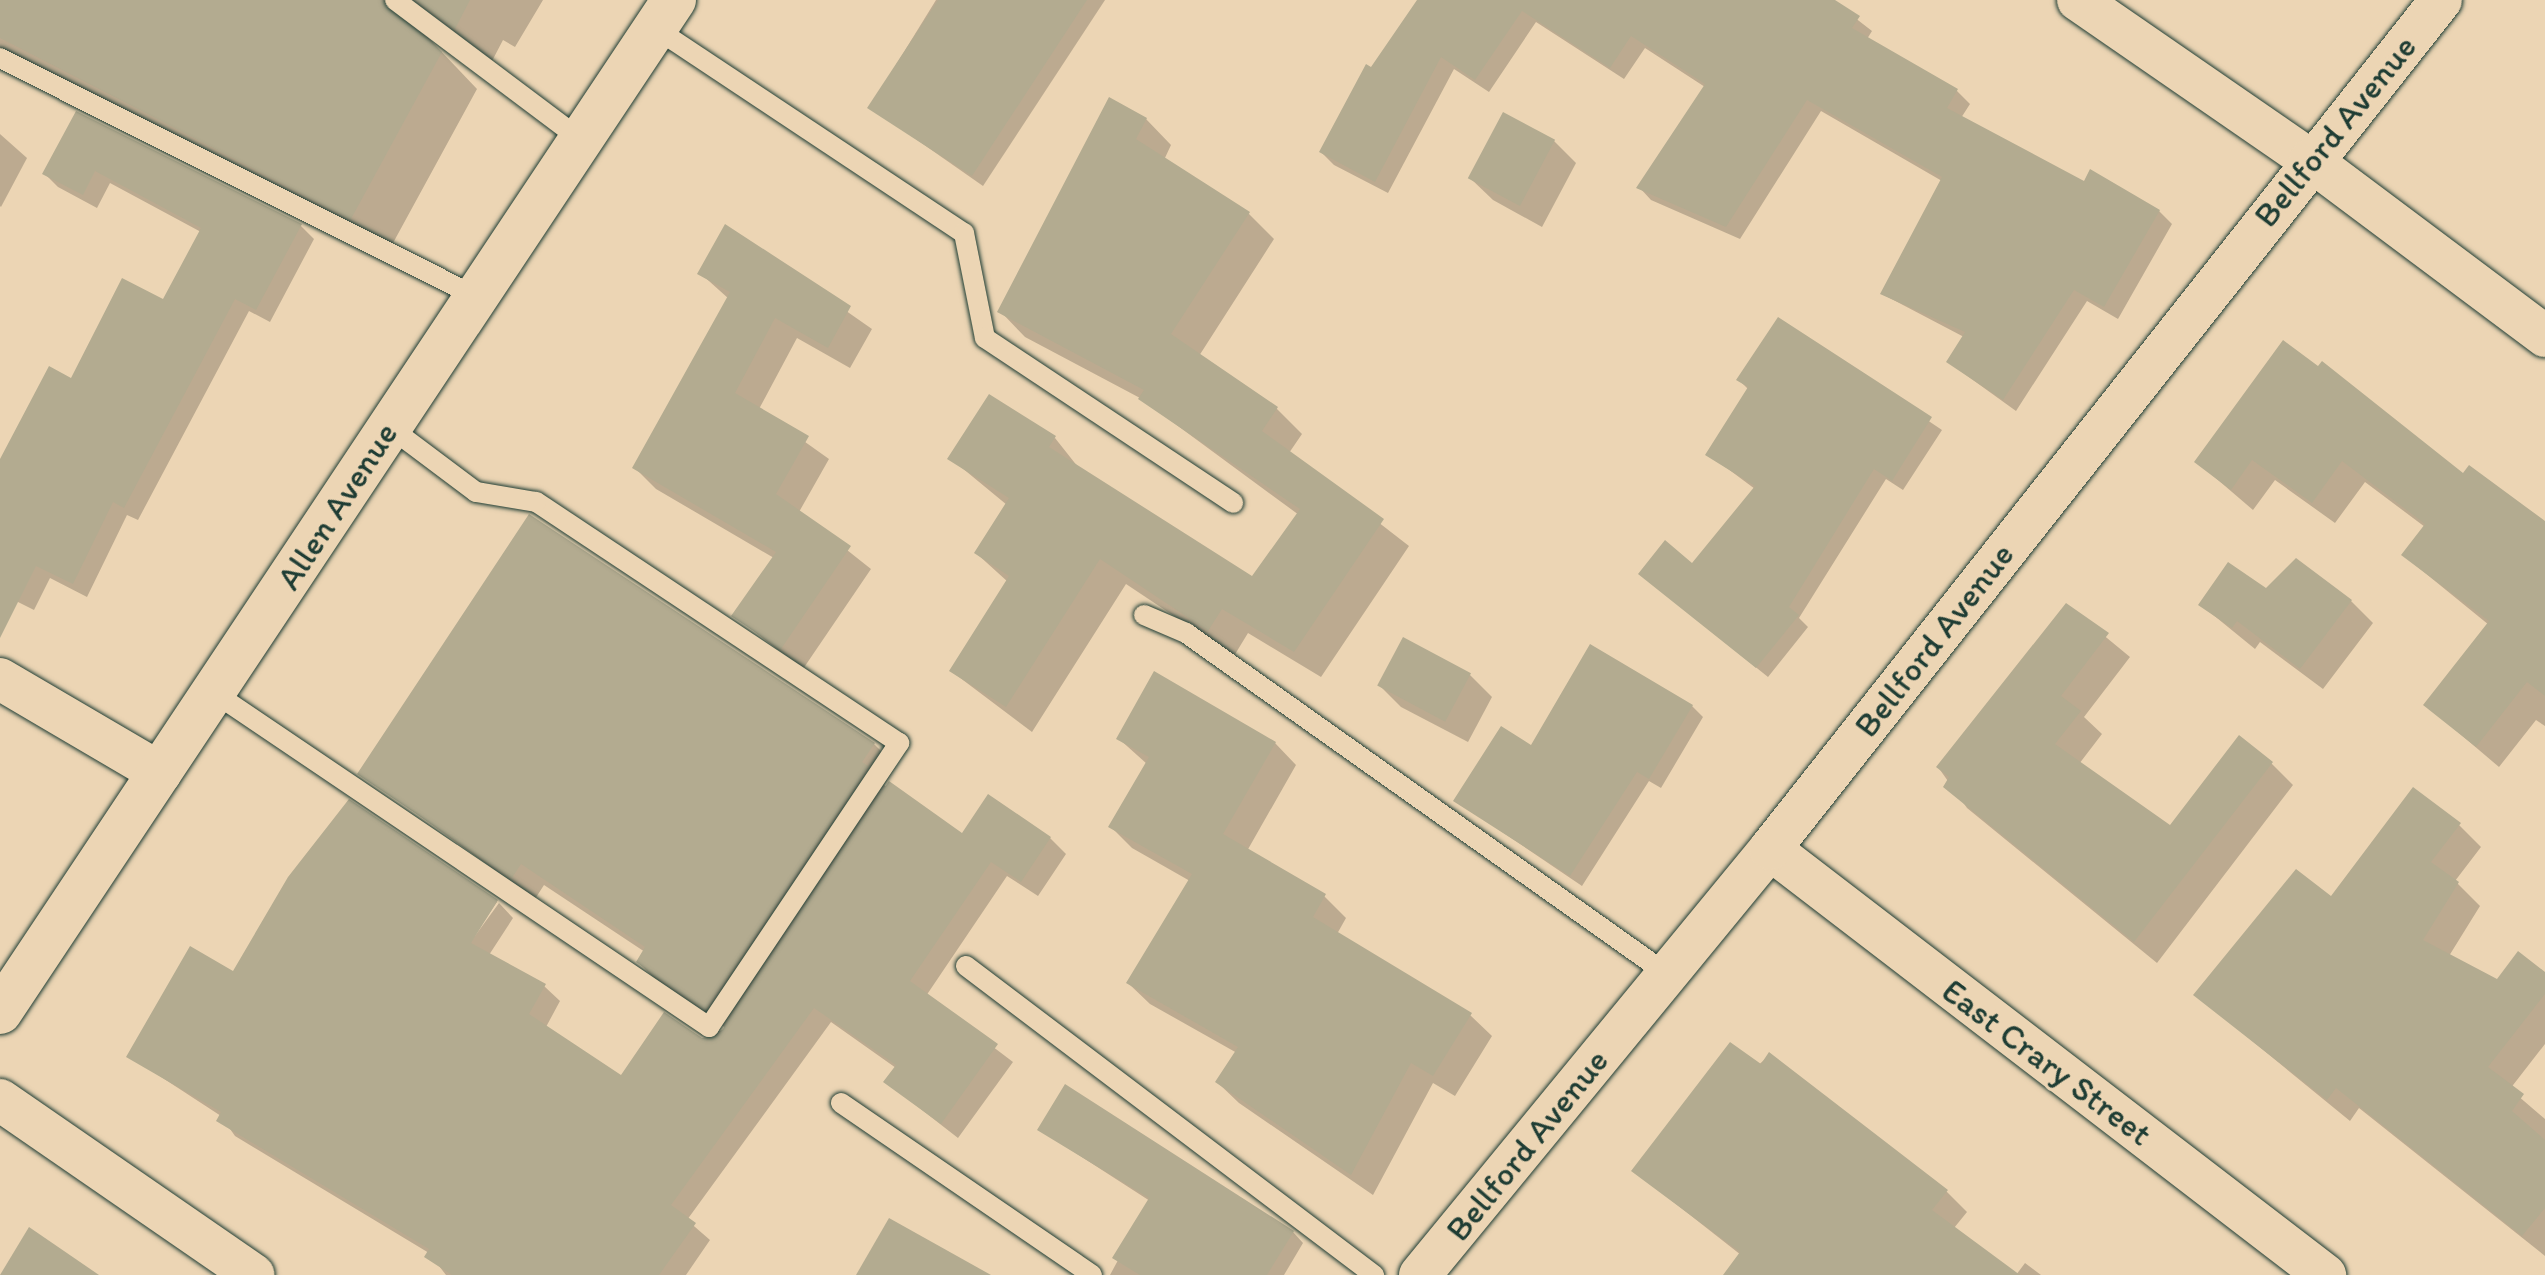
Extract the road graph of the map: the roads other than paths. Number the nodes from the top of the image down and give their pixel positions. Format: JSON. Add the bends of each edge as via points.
{"nodes":[{"id":1,"x":395,"y":0,"type":"edge"},
{"id":2,"x":2078,"y":0,"type":"edge"},
{"id":3,"x":2441,"y":0,"type":"edge"},
{"id":4,"x":664,"y":14,"type":"edge"},
{"id":5,"x":0,"y":58,"type":"edge"},
{"id":6,"x":580,"y":139,"type":"junction"},
{"id":7,"x":2310,"y":160,"type":"junction"},
{"id":8,"x":475,"y":296,"type":"junction"},
{"id":9,"x":2545,"y":336,"type":"edge"},
{"id":10,"x":388,"y":426,"type":"junction"},
{"id":11,"x":1233,"y":503,"type":"dead end"},
{"id":12,"x":1144,"y":615,"type":"dead end"},
{"id":13,"x":0,"y":679,"type":"edge"},
{"id":14,"x":216,"y":694,"type":"junction"},
{"id":15,"x":160,"y":773,"type":"junction"},
{"id":16,"x":1770,"y":849,"type":"junction"},
{"id":17,"x":966,"y":966,"type":"dead end"},
{"id":18,"x":1667,"y":974,"type":"junction"},
{"id":19,"x":0,"y":1012,"type":"edge"},
{"id":20,"x":0,"y":1100,"type":"edge"},
{"id":21,"x":841,"y":1103,"type":"dead end"},
{"id":22,"x":254,"y":1275,"type":"edge"},
{"id":23,"x":1092,"y":1275,"type":"edge"},
{"id":24,"x":1374,"y":1275,"type":"edge"},
{"id":25,"x":1420,"y":1275,"type":"edge"},
{"id":26,"x":2325,"y":1275,"type":"edge"}],
"edges":[{"from":1,"to":6,"type":"lane"},
{"from":2,"to":7,"type":"street"},
{"from":3,"to":7,"type":"street","name":"Bellford Avenue"},
{"from":4,"to":6,"type":"street","name":"Allen Avenue"},
{"from":4,"to":11,"type":"lane","via":[[964,233],[985,338]]},
{"from":5,"to":8,"type":"lane"},
{"from":6,"to":8,"type":"street","name":"Allen Avenue"},
{"from":7,"to":9,"type":"street"},
{"from":7,"to":16,"type":"street","name":"Bellford Avenue"},
{"from":8,"to":10,"type":"street","name":"Allen Avenue"},
{"from":10,"to":14,"type":"street","name":"Allen Avenue"},
{"from":10,"to":14,"type":"lane","via":[[476,492],[536,502],[899,743],[709,1027]]},
{"from":12,"to":18,"type":"lane","via":[[1186,633]]},
{"from":13,"to":15,"type":"street"},
{"from":14,"to":15,"type":"street","name":"Allen Avenue"},
{"from":15,"to":19,"type":"street","name":"Allen Avenue"},
{"from":16,"to":18,"type":"street","name":"Bellford Avenue"},
{"from":16,"to":26,"type":"street","name":"East Crary Street"},
{"from":17,"to":24,"type":"lane"},
{"from":18,"to":25,"type":"street","name":"Bellford Avenue"},
{"from":20,"to":22,"type":"street"},
{"from":21,"to":23,"type":"lane"}]}
